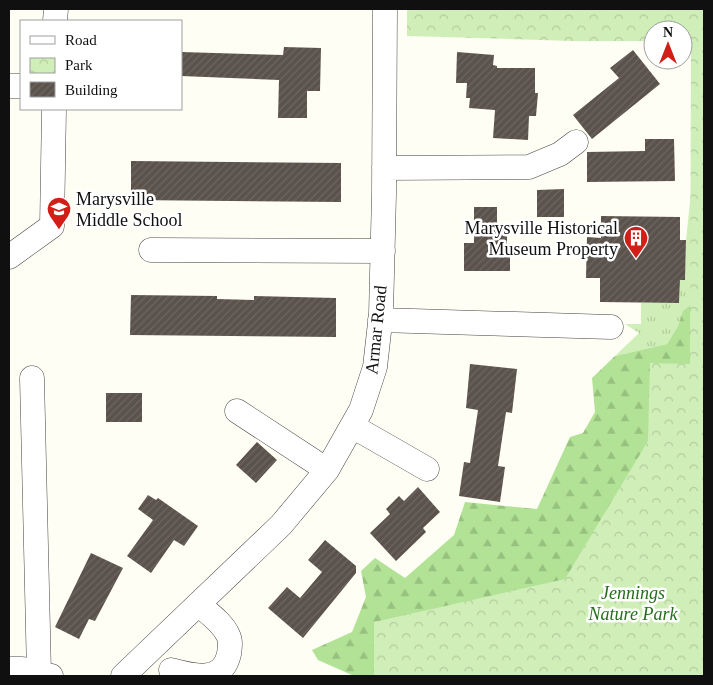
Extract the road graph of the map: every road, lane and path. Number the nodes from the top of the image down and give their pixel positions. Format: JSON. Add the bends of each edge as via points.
{"nodes":[{"id":1,"x":385,"y":9,"type":"edge"},
{"id":2,"x":54,"y":110,"type":"edge"},
{"id":3,"x":576,"y":142,"type":"dead end"},
{"id":4,"x":384,"y":168,"type":"junction"},
{"id":5,"x":151,"y":250,"type":"dead end"},
{"id":6,"x":383,"y":252,"type":"junction"},
{"id":7,"x":9,"y":257,"type":"edge"},
{"id":8,"x":380,"y":320,"type":"junction"},
{"id":9,"x":612,"y":327,"type":"dead end"},
{"id":10,"x":32,"y":378,"type":"dead end"},
{"id":11,"x":237,"y":411,"type":"dead end"},
{"id":12,"x":352,"y":426,"type":"junction"},
{"id":13,"x":427,"y":469,"type":"dead end"},
{"id":14,"x":327,"y":470,"type":"junction"},
{"id":15,"x":198,"y":604,"type":"junction"},
{"id":16,"x":150,"y":650,"type":"junction"},
{"id":17,"x":9,"y":669,"type":"edge"},
{"id":18,"x":174,"y":673,"type":"edge"},
{"id":19,"x":45,"y":675,"type":"edge"},
{"id":20,"x":123,"y":676,"type":"edge"}],
"edges":[{"from":1,"to":4,"type":"street","name":"Armar Road"},
{"from":2,"to":7,"type":"street","via":[[52,226]]},
{"from":3,"to":4,"type":"street","via":[[560,154],[529,167]]},
{"from":4,"to":6,"type":"street","name":"Armar Road"},
{"from":5,"to":6,"type":"street"},
{"from":6,"to":8,"type":"street","name":"Armar Road"},
{"from":8,"to":9,"type":"street"},
{"from":8,"to":12,"type":"street","name":"Armar Road","via":[[375,367],[361,410]]},
{"from":10,"to":19,"type":"street"},
{"from":11,"to":14,"type":"street"},
{"from":12,"to":13,"type":"street"},
{"from":12,"to":14,"type":"street","name":"Armar Road"},
{"from":14,"to":15,"type":"street","name":"Armar Road","via":[[281,525]]},
{"from":15,"to":16,"type":"street","name":"Armar Road"},
{"from":15,"to":18,"type":"street","via":[[228,634],[227,662],[221,671],[207,676]]},
{"from":16,"to":18,"type":"street"},
{"from":16,"to":20,"type":"street","name":"Armar Road"},
{"from":17,"to":19,"type":"street"}]}
